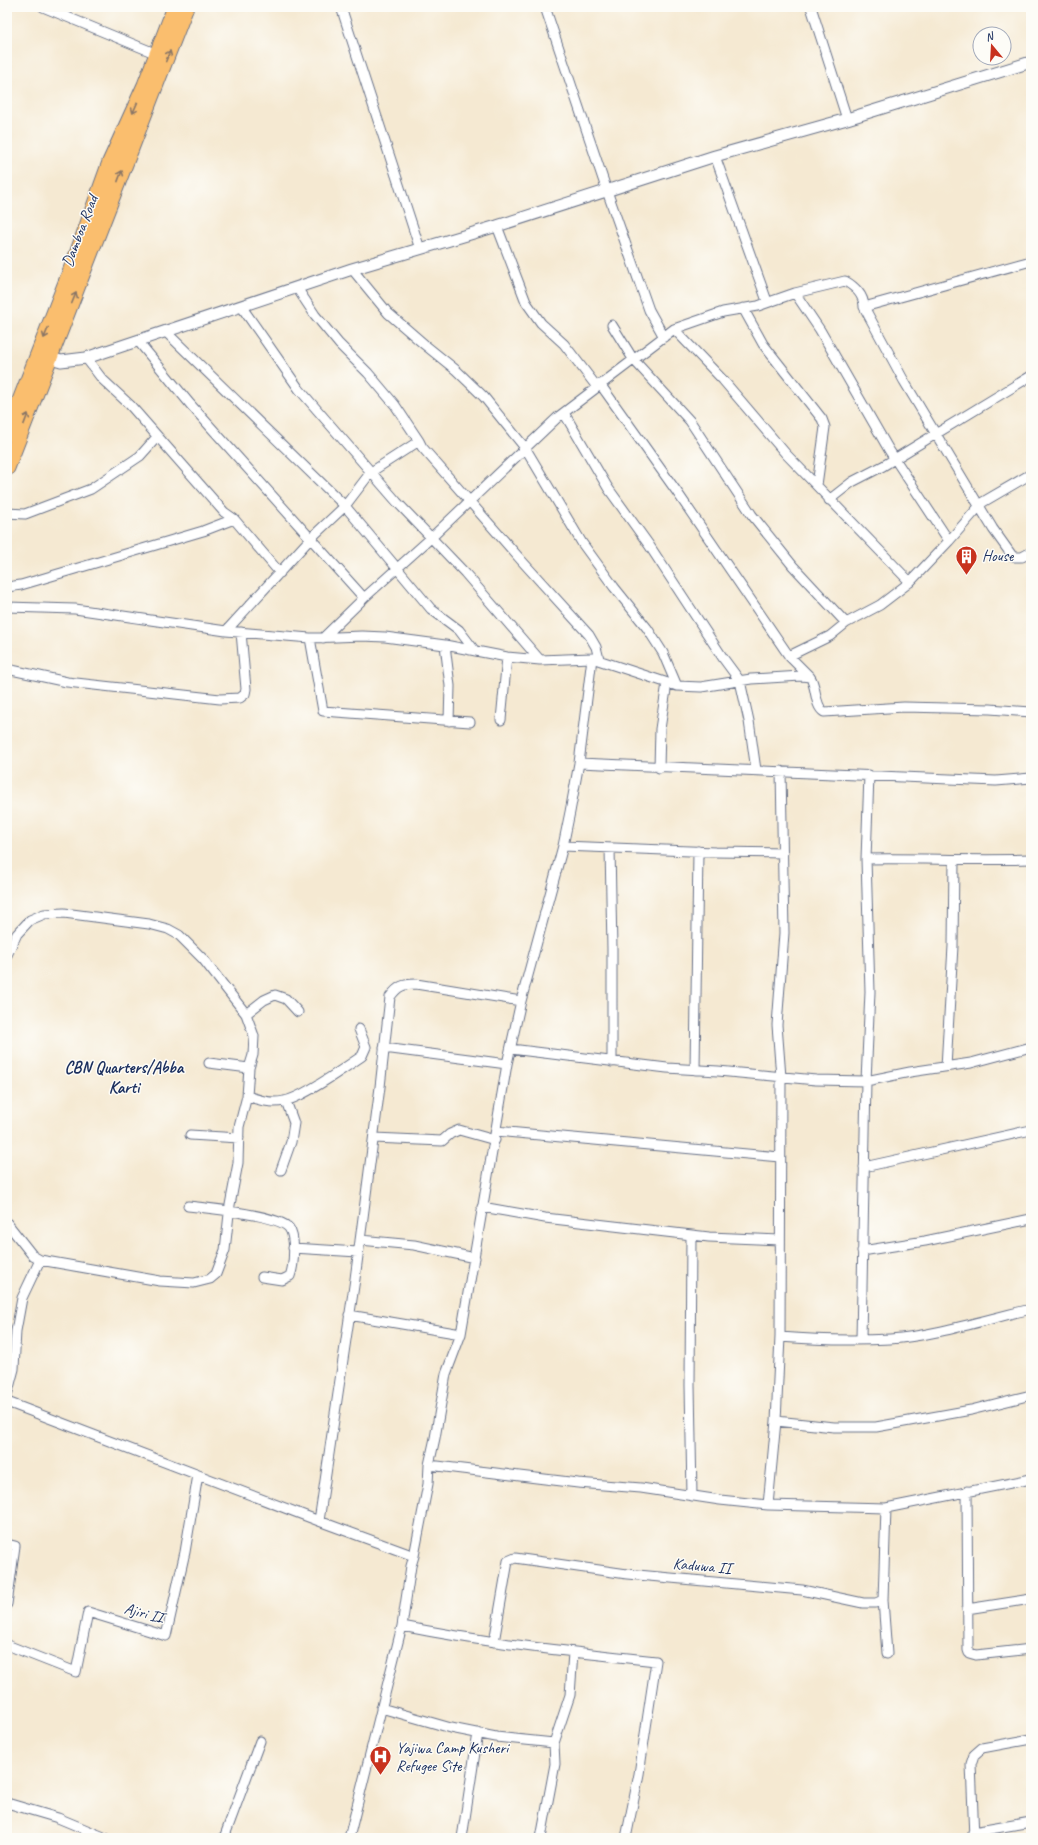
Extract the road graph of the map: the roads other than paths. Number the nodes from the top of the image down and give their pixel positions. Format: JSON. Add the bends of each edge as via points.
{"nodes":[{"id":1,"x":43,"y":7,"type":"edge"},
{"id":2,"x":175,"y":7,"type":"edge"},
{"id":3,"x":186,"y":7,"type":"edge"},
{"id":4,"x":341,"y":7,"type":"edge"},
{"id":5,"x":545,"y":7,"type":"edge"},
{"id":6,"x":811,"y":7,"type":"edge"},
{"id":7,"x":157,"y":54,"type":"junction"},
{"id":8,"x":1031,"y":62,"type":"edge"},
{"id":9,"x":150,"y":87,"type":"junction"},
{"id":10,"x":847,"y":119,"type":"junction"},
{"id":11,"x":715,"y":156,"type":"junction"},
{"id":12,"x":607,"y":191,"type":"junction"},
{"id":13,"x":496,"y":226,"type":"junction"},
{"id":14,"x":420,"y":249,"type":"junction"},
{"id":15,"x":1031,"y":261,"type":"edge"},
{"id":16,"x":352,"y":269,"type":"junction"},
{"id":17,"x":297,"y":288,"type":"junction"},
{"id":18,"x":795,"y":293,"type":"junction"},
{"id":19,"x":767,"y":301,"type":"junction"},
{"id":20,"x":241,"y":306,"type":"junction"},
{"id":21,"x":864,"y":307,"type":"junction"},
{"id":22,"x":743,"y":308,"type":"junction"},
{"id":23,"x":612,"y":325,"type":"dead end"},
{"id":24,"x":674,"y":329,"type":"junction"},
{"id":25,"x":166,"y":332,"type":"junction"},
{"id":26,"x":664,"y":337,"type":"junction"},
{"id":27,"x":138,"y":341,"type":"junction"},
{"id":28,"x":44,"y":356,"type":"junction"},
{"id":29,"x":86,"y":358,"type":"junction"},
{"id":30,"x":633,"y":360,"type":"junction"},
{"id":31,"x":1031,"y":376,"type":"edge"},
{"id":32,"x":598,"y":386,"type":"junction"},
{"id":33,"x":564,"y":413,"type":"junction"},
{"id":34,"x":935,"y":433,"type":"junction"},
{"id":35,"x":7,"y":434,"type":"edge"},
{"id":36,"x":157,"y":437,"type":"junction"},
{"id":37,"x":419,"y":441,"type":"junction"},
{"id":38,"x":526,"y":449,"type":"junction"},
{"id":39,"x":895,"y":458,"type":"junction"},
{"id":40,"x":7,"y":468,"type":"edge"},
{"id":41,"x":371,"y":472,"type":"junction"},
{"id":42,"x":1031,"y":474,"type":"edge"},
{"id":43,"x":817,"y":486,"type":"junction"},
{"id":44,"x":829,"y":500,"type":"junction"},
{"id":45,"x":470,"y":502,"type":"junction"},
{"id":46,"x":979,"y":505,"type":"junction"},
{"id":47,"x":345,"y":506,"type":"junction"},
{"id":48,"x":7,"y":513,"type":"edge"},
{"id":49,"x":234,"y":519,"type":"junction"},
{"id":50,"x":311,"y":538,"type":"junction"},
{"id":51,"x":432,"y":538,"type":"junction"},
{"id":52,"x":949,"y":541,"type":"junction"},
{"id":53,"x":1031,"y":552,"type":"edge"},
{"id":54,"x":396,"y":569,"type":"junction"},
{"id":55,"x":280,"y":573,"type":"junction"},
{"id":56,"x":910,"y":582,"type":"junction"},
{"id":57,"x":7,"y":587,"type":"edge"},
{"id":58,"x":364,"y":598,"type":"junction"},
{"id":59,"x":7,"y":607,"type":"edge"},
{"id":60,"x":846,"y":623,"type":"junction"},
{"id":61,"x":226,"y":631,"type":"junction"},
{"id":62,"x":241,"y":632,"type":"junction"},
{"id":63,"x":310,"y":638,"type":"junction"},
{"id":64,"x":323,"y":638,"type":"junction"},
{"id":65,"x":445,"y":645,"type":"junction"},
{"id":66,"x":475,"y":651,"type":"junction"},
{"id":67,"x":789,"y":656,"type":"junction"},
{"id":68,"x":507,"y":657,"type":"junction"},
{"id":69,"x":595,"y":659,"type":"junction"},
{"id":70,"x":540,"y":660,"type":"junction"},
{"id":71,"x":7,"y":669,"type":"edge"},
{"id":72,"x":810,"y":677,"type":"junction"},
{"id":73,"x":740,"y":681,"type":"junction"},
{"id":74,"x":667,"y":683,"type":"junction"},
{"id":75,"x":677,"y":686,"type":"junction"},
{"id":76,"x":1031,"y":712,"type":"edge"},
{"id":77,"x":501,"y":720,"type":"dead end"},
{"id":78,"x":448,"y":721,"type":"junction"},
{"id":79,"x":470,"y":722,"type":"dead end"},
{"id":80,"x":579,"y":763,"type":"junction"},
{"id":81,"x":659,"y":768,"type":"junction"},
{"id":82,"x":756,"y":770,"type":"junction"},
{"id":83,"x":781,"y":771,"type":"junction"},
{"id":84,"x":868,"y":775,"type":"junction"},
{"id":85,"x":1031,"y":778,"type":"edge"},
{"id":86,"x":563,"y":846,"type":"junction"},
{"id":87,"x":610,"y":848,"type":"junction"},
{"id":88,"x":698,"y":851,"type":"junction"},
{"id":89,"x":783,"y":853,"type":"junction"},
{"id":90,"x":866,"y":859,"type":"junction"},
{"id":91,"x":1031,"y":860,"type":"edge"},
{"id":92,"x":954,"y":861,"type":"junction"},
{"id":93,"x":7,"y":955,"type":"edge"},
{"id":94,"x":521,"y":1001,"type":"junction"},
{"id":95,"x":298,"y":1012,"type":"dead end"},
{"id":96,"x":246,"y":1014,"type":"junction"},
{"id":97,"x":359,"y":1029,"type":"dead end"},
{"id":98,"x":1031,"y":1047,"type":"edge"},
{"id":99,"x":384,"y":1048,"type":"junction"},
{"id":100,"x":511,"y":1049,"type":"junction"},
{"id":101,"x":612,"y":1062,"type":"junction"},
{"id":102,"x":209,"y":1063,"type":"dead end"},
{"id":103,"x":507,"y":1064,"type":"junction"},
{"id":104,"x":946,"y":1067,"type":"junction"},
{"id":105,"x":249,"y":1068,"type":"junction"},
{"id":106,"x":695,"y":1070,"type":"junction"},
{"id":107,"x":781,"y":1077,"type":"junction"},
{"id":108,"x":866,"y":1081,"type":"junction"},
{"id":109,"x":247,"y":1096,"type":"junction"},
{"id":110,"x":286,"y":1101,"type":"junction"},
{"id":111,"x":1031,"y":1130,"type":"edge"},
{"id":112,"x":190,"y":1135,"type":"dead end"},
{"id":113,"x":496,"y":1136,"type":"junction"},
{"id":114,"x":239,"y":1138,"type":"junction"},
{"id":115,"x":374,"y":1138,"type":"junction"},
{"id":116,"x":780,"y":1157,"type":"junction"},
{"id":117,"x":864,"y":1167,"type":"junction"},
{"id":118,"x":281,"y":1170,"type":"dead end"},
{"id":119,"x":188,"y":1206,"type":"dead end"},
{"id":120,"x":482,"y":1207,"type":"junction"},
{"id":121,"x":229,"y":1212,"type":"junction"},
{"id":122,"x":1031,"y":1219,"type":"edge"},
{"id":123,"x":7,"y":1223,"type":"edge"},
{"id":124,"x":691,"y":1235,"type":"junction"},
{"id":125,"x":360,"y":1240,"type":"junction"},
{"id":126,"x":779,"y":1240,"type":"junction"},
{"id":127,"x":293,"y":1248,"type":"junction"},
{"id":128,"x":862,"y":1251,"type":"junction"},
{"id":129,"x":358,"y":1252,"type":"junction"},
{"id":130,"x":475,"y":1258,"type":"junction"},
{"id":131,"x":40,"y":1260,"type":"junction"},
{"id":132,"x":262,"y":1277,"type":"dead end"},
{"id":133,"x":1031,"y":1309,"type":"edge"},
{"id":134,"x":349,"y":1315,"type":"junction"},
{"id":135,"x":461,"y":1334,"type":"junction"},
{"id":136,"x":780,"y":1337,"type":"junction"},
{"id":137,"x":861,"y":1339,"type":"junction"},
{"id":138,"x":7,"y":1395,"type":"edge"},
{"id":139,"x":1031,"y":1396,"type":"edge"},
{"id":140,"x":7,"y":1402,"type":"edge"},
{"id":141,"x":776,"y":1421,"type":"junction"},
{"id":142,"x":429,"y":1465,"type":"junction"},
{"id":143,"x":198,"y":1475,"type":"junction"},
{"id":144,"x":1031,"y":1479,"type":"edge"},
{"id":145,"x":967,"y":1491,"type":"junction"},
{"id":146,"x":692,"y":1496,"type":"junction"},
{"id":147,"x":768,"y":1505,"type":"junction"},
{"id":148,"x":886,"y":1508,"type":"junction"},
{"id":149,"x":319,"y":1521,"type":"junction"},
{"id":150,"x":7,"y":1544,"type":"edge"},
{"id":151,"x":414,"y":1556,"type":"junction"},
{"id":152,"x":1031,"y":1599,"type":"edge"},
{"id":153,"x":883,"y":1600,"type":"junction"},
{"id":154,"x":7,"y":1604,"type":"edge"},
{"id":155,"x":967,"y":1609,"type":"junction"},
{"id":156,"x":402,"y":1626,"type":"junction"},
{"id":157,"x":494,"y":1642,"type":"junction"},
{"id":158,"x":7,"y":1645,"type":"edge"},
{"id":159,"x":1031,"y":1649,"type":"edge"},
{"id":160,"x":573,"y":1653,"type":"junction"},
{"id":161,"x":887,"y":1654,"type":"dead end"},
{"id":162,"x":381,"y":1708,"type":"junction"},
{"id":163,"x":478,"y":1733,"type":"junction"},
{"id":164,"x":1031,"y":1739,"type":"edge"},
{"id":165,"x":260,"y":1741,"type":"dead end"},
{"id":166,"x":554,"y":1743,"type":"junction"},
{"id":167,"x":7,"y":1802,"type":"edge"},
{"id":168,"x":1031,"y":1822,"type":"edge"},
{"id":169,"x":973,"y":1835,"type":"edge"},
{"id":170,"x":106,"y":1838,"type":"edge"},
{"id":171,"x":224,"y":1838,"type":"edge"},
{"id":172,"x":349,"y":1838,"type":"edge"},
{"id":173,"x":462,"y":1838,"type":"edge"},
{"id":174,"x":541,"y":1838,"type":"edge"},
{"id":175,"x":626,"y":1838,"type":"edge"}],
"edges":[{"from":1,"to":7,"type":"street"},
{"from":2,"to":7,"type":"main road","name":"Damboa Road"},
{"from":9,"to":3,"type":"main road","name":"Damboa Road","one_way":true},
{"from":4,"to":14,"type":"street"},
{"from":5,"to":12,"type":"street"},
{"from":6,"to":10,"type":"street"},
{"from":7,"to":9,"type":"main road","name":"Damboa Road"},
{"from":8,"to":10,"type":"street"},
{"from":9,"to":28,"type":"main road","name":"Damboa Road","via":[[110,162],[83,256]]},
{"from":10,"to":11,"type":"street"},
{"from":11,"to":12,"type":"street"},
{"from":11,"to":19,"type":"street"},
{"from":12,"to":13,"type":"street"},
{"from":12,"to":26,"type":"street","via":[[649,310]]},
{"from":13,"to":14,"type":"street"},
{"from":13,"to":32,"type":"street","via":[[526,302],[540,322],[564,344]]},
{"from":14,"to":16,"type":"street"},
{"from":15,"to":21,"type":"street"},
{"from":16,"to":17,"type":"street"},
{"from":16,"to":38,"type":"street","via":[[388,313],[484,397]]},
{"from":17,"to":20,"type":"street"},
{"from":17,"to":37,"type":"street","via":[[339,344],[396,406]]},
{"from":18,"to":19,"type":"street"},
{"from":18,"to":21,"type":"street","via":[[845,281],[854,287],[864,302]]},
{"from":18,"to":39,"type":"street","via":[[820,330]]},
{"from":19,"to":22,"type":"street","via":[[758,306]]},
{"from":20,"to":25,"type":"street"},
{"from":20,"to":41,"type":"street","via":[[299,389]]},
{"from":21,"to":34,"type":"street"},
{"from":22,"to":24,"type":"street"},
{"from":22,"to":43,"type":"street","via":[[763,344],[822,419],[825,427]]},
{"from":23,"to":30,"type":"street"},
{"from":24,"to":26,"type":"street"},
{"from":24,"to":43,"type":"street"},
{"from":25,"to":27,"type":"street"},
{"from":25,"to":47,"type":"street"},
{"from":26,"to":30,"type":"street"},
{"from":27,"to":29,"type":"street"},
{"from":27,"to":50,"type":"street","via":[[190,404]]},
{"from":28,"to":29,"type":"street","via":[[61,361]]},
{"from":28,"to":35,"type":"main road","name":"Damboa Road"},
{"from":40,"to":28,"type":"main road","name":"Damboa Road","one_way":true},
{"from":29,"to":36,"type":"street","via":[[102,380],[130,405]]},
{"from":30,"to":32,"type":"street"},
{"from":30,"to":60,"type":"street","via":[[690,421],[752,515]]},
{"from":31,"to":34,"type":"street"},
{"from":32,"to":33,"type":"street"},
{"from":32,"to":67,"type":"street","via":[[677,492]]},
{"from":33,"to":38,"type":"street"},
{"from":33,"to":73,"type":"street","via":[[608,488]]},
{"from":34,"to":39,"type":"street"},
{"from":34,"to":46,"type":"street"},
{"from":36,"to":48,"type":"street","via":[[140,456],[91,489],[25,514]]},
{"from":36,"to":49,"type":"street","via":[[224,512]]},
{"from":37,"to":41,"type":"street"},
{"from":37,"to":45,"type":"street"},
{"from":38,"to":45,"type":"street"},
{"from":38,"to":75,"type":"street","via":[[582,543],[663,652]]},
{"from":39,"to":44,"type":"street","via":[[852,482]]},
{"from":39,"to":52,"type":"street"},
{"from":41,"to":47,"type":"street"},
{"from":41,"to":51,"type":"street"},
{"from":42,"to":46,"type":"street"},
{"from":43,"to":44,"type":"street"},
{"from":44,"to":56,"type":"street"},
{"from":45,"to":51,"type":"street"},
{"from":45,"to":69,"type":"street","via":[[589,635],[596,647]]},
{"from":46,"to":52,"type":"street"},
{"from":46,"to":53,"type":"street","via":[[1013,557]]},
{"from":47,"to":50,"type":"street"},
{"from":47,"to":54,"type":"street"},
{"from":49,"to":55,"type":"street"},
{"from":49,"to":57,"type":"street","via":[[203,531]]},
{"from":50,"to":55,"type":"street"},
{"from":50,"to":58,"type":"street"},
{"from":51,"to":54,"type":"street"},
{"from":51,"to":70,"type":"street"},
{"from":52,"to":56,"type":"street"},
{"from":54,"to":58,"type":"street"},
{"from":54,"to":66,"type":"street","via":[[431,610],[459,630]]},
{"from":55,"to":61,"type":"street"},
{"from":56,"to":60,"type":"street","via":[[880,605]]},
{"from":58,"to":64,"type":"street"},
{"from":59,"to":61,"type":"street","via":[[75,609]]},
{"from":60,"to":67,"type":"street","via":[[830,636]]},
{"from":61,"to":62,"type":"street"},
{"from":62,"to":63,"type":"street"},
{"from":62,"to":71,"type":"street","via":[[246,689],[240,698],[67,682]]},
{"from":63,"to":64,"type":"street"},
{"from":63,"to":78,"type":"street","via":[[323,711]]},
{"from":64,"to":65,"type":"street","via":[[385,637]]},
{"from":65,"to":66,"type":"street"},
{"from":65,"to":78,"type":"street","via":[[450,686]]},
{"from":66,"to":68,"type":"street"},
{"from":67,"to":72,"type":"street"},
{"from":68,"to":70,"type":"street"},
{"from":68,"to":77,"type":"street"},
{"from":69,"to":70,"type":"street"},
{"from":69,"to":74,"type":"street"},
{"from":69,"to":80,"type":"street"},
{"from":72,"to":73,"type":"street"},
{"from":72,"to":76,"type":"street","via":[[814,682],[819,706],[824,712],[904,707]]},
{"from":73,"to":75,"type":"street","via":[[701,687]]},
{"from":73,"to":82,"type":"street"},
{"from":74,"to":75,"type":"street"},
{"from":74,"to":81,"type":"street","via":[[660,729]]},
{"from":78,"to":79,"type":"street"},
{"from":80,"to":81,"type":"street"},
{"from":80,"to":86,"type":"street"},
{"from":81,"to":82,"type":"street"},
{"from":82,"to":83,"type":"street"},
{"from":83,"to":84,"type":"street"},
{"from":83,"to":89,"type":"street"},
{"from":84,"to":85,"type":"street","via":[[996,781]]},
{"from":84,"to":90,"type":"street"},
{"from":86,"to":87,"type":"street"},
{"from":86,"to":94,"type":"street"},
{"from":87,"to":88,"type":"street"},
{"from":87,"to":101,"type":"street"},
{"from":88,"to":89,"type":"street"},
{"from":88,"to":106,"type":"street"},
{"from":89,"to":107,"type":"street","via":[[784,932],[778,1025]]},
{"from":90,"to":92,"type":"street"},
{"from":90,"to":108,"type":"street","via":[[870,992]]},
{"from":91,"to":92,"type":"street"},
{"from":92,"to":104,"type":"street","via":[[953,946]]},
{"from":93,"to":96,"type":"street","via":[[21,929],[30,920],[44,914],[64,913],[149,924],[179,935],[189,944]]},
{"from":94,"to":99,"type":"street","via":[[404,984],[397,987],[390,997]]},
{"from":94,"to":100,"type":"street"},
{"from":95,"to":96,"type":"street","via":[[286,999],[275,995]]},
{"from":96,"to":105,"type":"street","via":[[254,1036]]},
{"from":97,"to":110,"type":"street","via":[[366,1047],[362,1056]]},
{"from":98,"to":104,"type":"street"},
{"from":99,"to":103,"type":"street"},
{"from":99,"to":115,"type":"street"},
{"from":100,"to":101,"type":"street"},
{"from":100,"to":103,"type":"street"},
{"from":101,"to":106,"type":"street"},
{"from":102,"to":105,"type":"street"},
{"from":103,"to":113,"type":"street"},
{"from":104,"to":108,"type":"street"},
{"from":105,"to":109,"type":"street"},
{"from":106,"to":107,"type":"street"},
{"from":107,"to":108,"type":"street"},
{"from":107,"to":116,"type":"street"},
{"from":108,"to":117,"type":"street"},
{"from":109,"to":110,"type":"street","via":[[262,1101]]},
{"from":109,"to":114,"type":"street"},
{"from":110,"to":118,"type":"street","via":[[294,1123],[291,1142]]},
{"from":111,"to":117,"type":"street"},
{"from":112,"to":114,"type":"street"},
{"from":113,"to":115,"type":"street","via":[[459,1130],[442,1141]]},
{"from":113,"to":116,"type":"street"},
{"from":113,"to":120,"type":"street"},
{"from":114,"to":121,"type":"street","via":[[238,1163]]},
{"from":115,"to":125,"type":"street"},
{"from":116,"to":126,"type":"street"},
{"from":117,"to":128,"type":"street"},
{"from":119,"to":121,"type":"street"},
{"from":120,"to":124,"type":"street","via":[[545,1218]]},
{"from":120,"to":130,"type":"street"},
{"from":121,"to":127,"type":"street","via":[[278,1221],[288,1228],[293,1236]]},
{"from":121,"to":131,"type":"street","via":[[226,1250],[216,1274],[210,1279],[194,1283],[160,1281]]},
{"from":122,"to":128,"type":"street"},
{"from":123,"to":131,"type":"street","via":[[33,1256]]},
{"from":124,"to":126,"type":"street"},
{"from":124,"to":146,"type":"street"},
{"from":125,"to":129,"type":"street"},
{"from":125,"to":130,"type":"street","via":[[414,1245]]},
{"from":126,"to":136,"type":"street"},
{"from":127,"to":129,"type":"street"},
{"from":127,"to":132,"type":"street","via":[[293,1269],[290,1276],[282,1280]]},
{"from":128,"to":137,"type":"street"},
{"from":129,"to":134,"type":"street"},
{"from":130,"to":135,"type":"street"},
{"from":131,"to":138,"type":"street","via":[[22,1298],[16,1331],[14,1369]]},
{"from":133,"to":137,"type":"street","via":[[925,1334],[891,1339]]},
{"from":134,"to":135,"type":"street"},
{"from":134,"to":149,"type":"street"},
{"from":135,"to":142,"type":"street","via":[[446,1374]]},
{"from":136,"to":137,"type":"street","via":[[809,1340]]},
{"from":136,"to":141,"type":"street"},
{"from":139,"to":141,"type":"street","via":[[876,1427],[834,1427]]},
{"from":140,"to":143,"type":"street"},
{"from":141,"to":147,"type":"street"},
{"from":142,"to":146,"type":"street"},
{"from":142,"to":151,"type":"street","via":[[428,1484]]},
{"from":143,"to":149,"type":"street"},
{"from":143,"to":158,"type":"street","name":"Ajiri II","via":[[185,1552],[166,1636],[88,1612],[76,1672]]},
{"from":144,"to":145,"type":"street"},
{"from":145,"to":148,"type":"street"},
{"from":145,"to":155,"type":"street"},
{"from":146,"to":147,"type":"street"},
{"from":147,"to":148,"type":"street"},
{"from":148,"to":153,"type":"street"},
{"from":149,"to":151,"type":"street"},
{"from":150,"to":154,"type":"street","via":[[15,1546]]},
{"from":151,"to":156,"type":"street"},
{"from":152,"to":155,"type":"street"},
{"from":153,"to":157,"type":"street","name":"Kaduwa II","via":[[863,1603],[802,1590],[628,1574],[515,1558],[508,1561]]},
{"from":153,"to":161,"type":"street"},
{"from":155,"to":159,"type":"street","via":[[969,1653],[976,1655]]},
{"from":156,"to":157,"type":"street"},
{"from":156,"to":162,"type":"street"},
{"from":157,"to":160,"type":"street"},
{"from":160,"to":166,"type":"street","via":[[570,1695]]},
{"from":160,"to":175,"type":"street","via":[[656,1661],[639,1774]]},
{"from":162,"to":163,"type":"street"},
{"from":162,"to":172,"type":"street"},
{"from":163,"to":166,"type":"street"},
{"from":163,"to":173,"type":"street"},
{"from":164,"to":169,"type":"street","via":[[982,1748],[974,1754],[971,1764]]},
{"from":165,"to":171,"type":"street"},
{"from":166,"to":174,"type":"street","via":[[556,1764]]},
{"from":167,"to":170,"type":"street","via":[[58,1818]]},
{"from":168,"to":169,"type":"street"}]}
